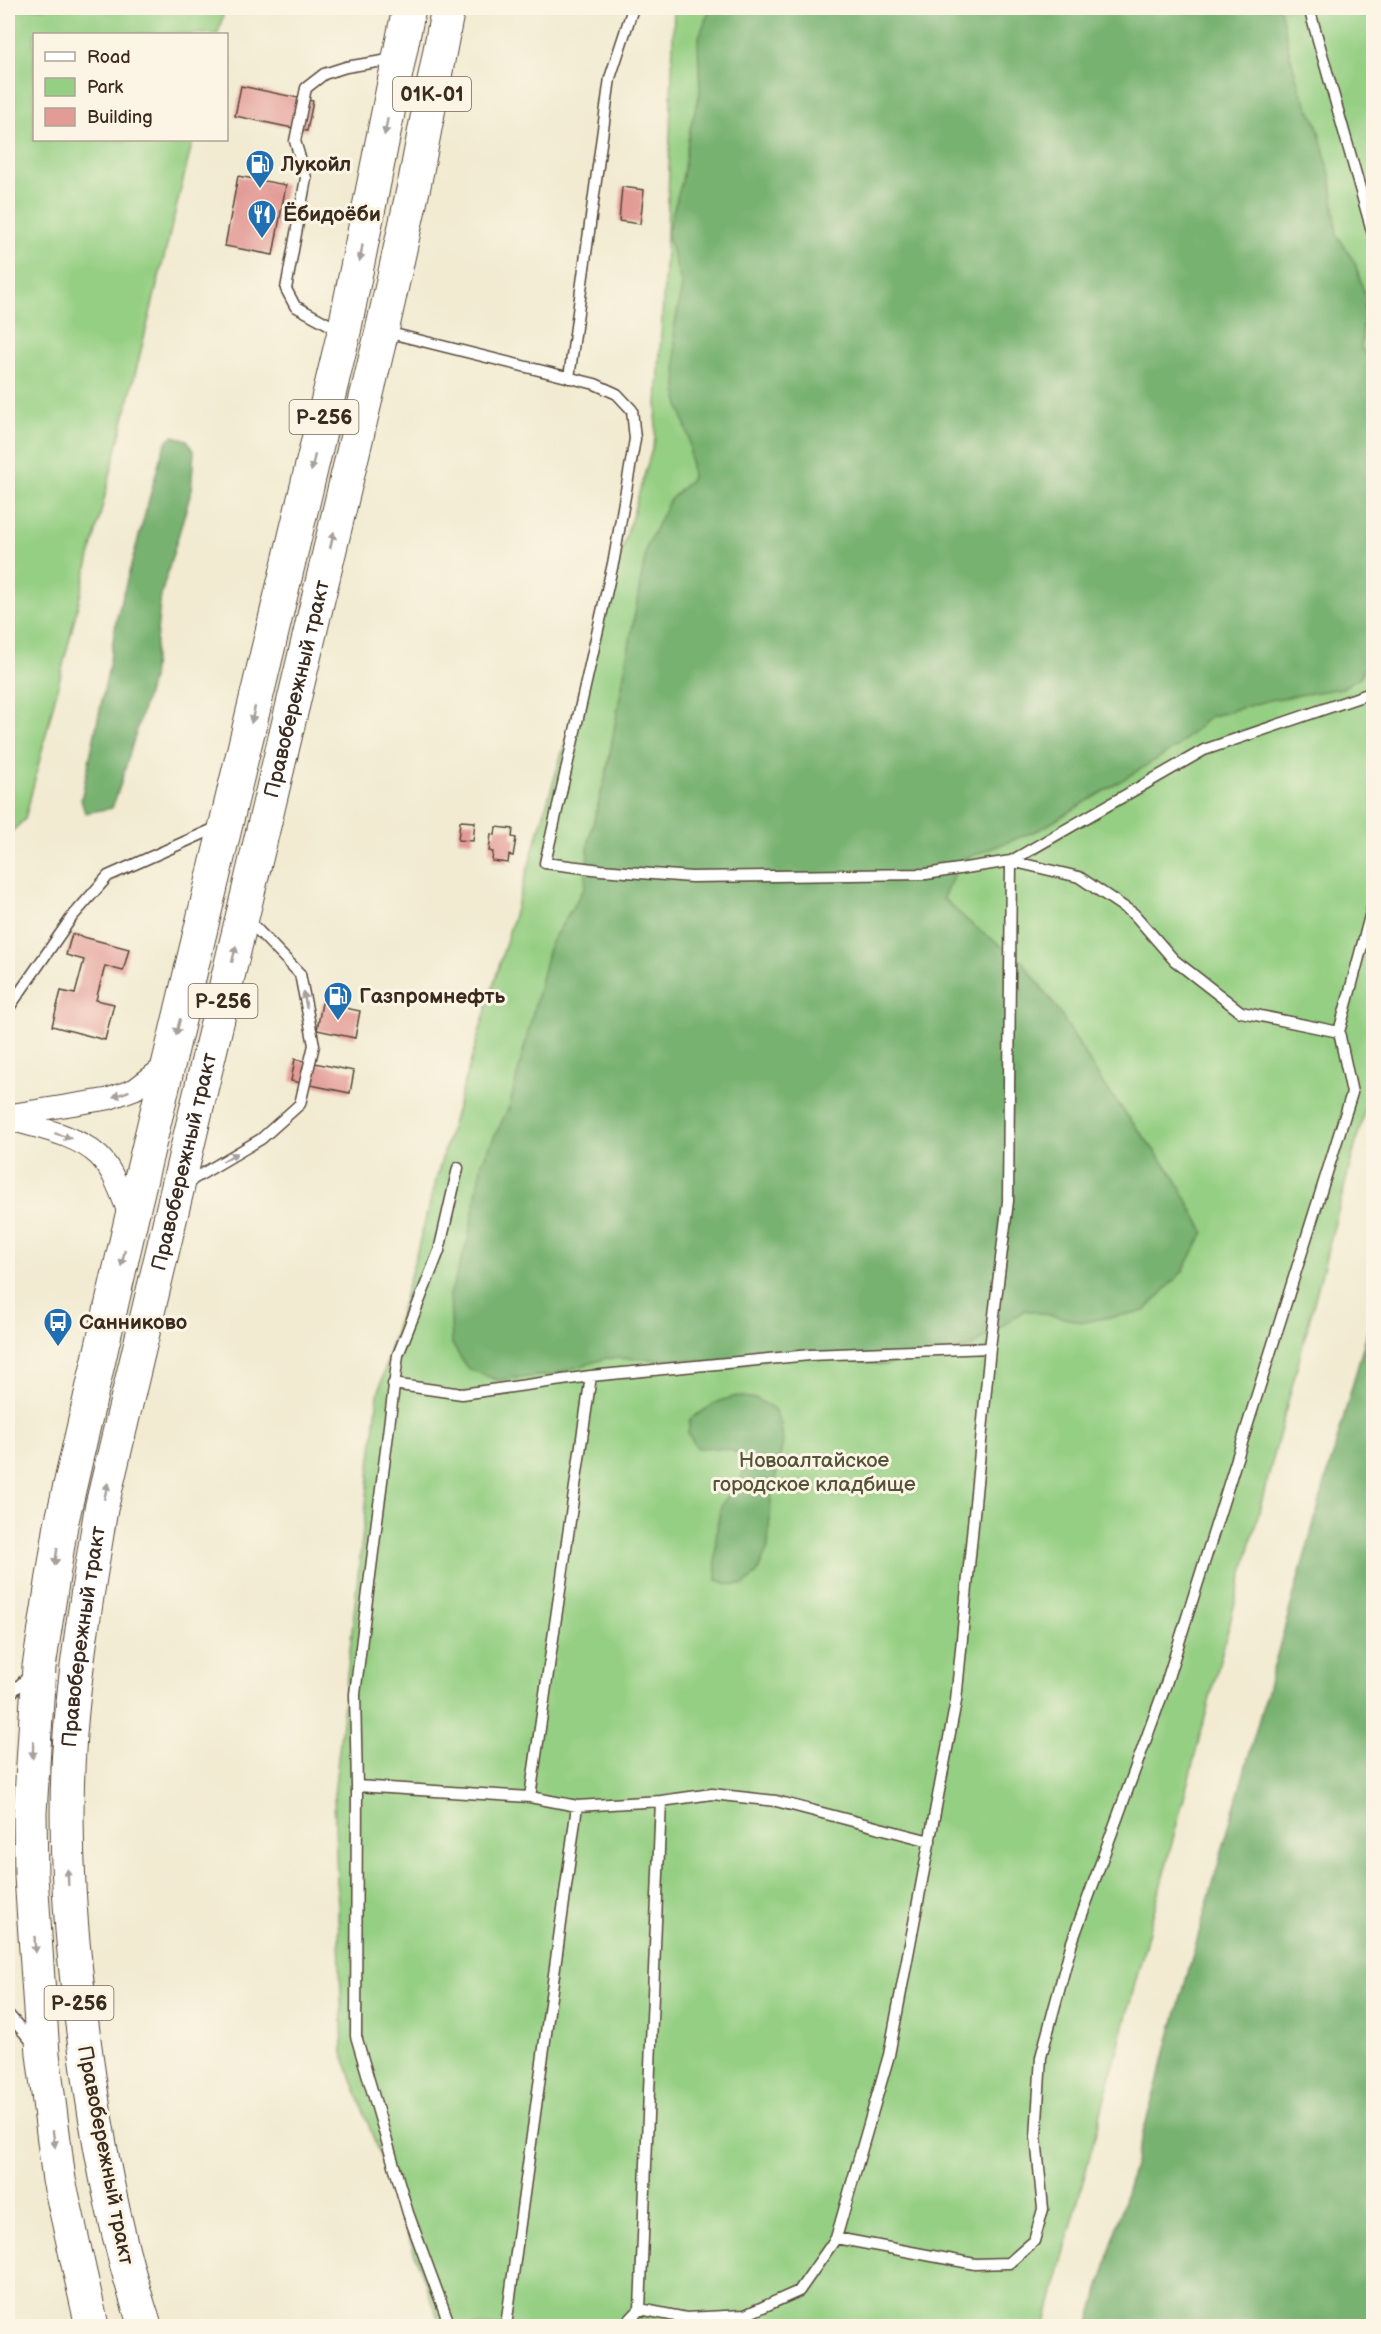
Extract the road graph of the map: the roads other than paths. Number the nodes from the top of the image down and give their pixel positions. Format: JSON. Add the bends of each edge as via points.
{"nodes":[{"id":1,"x":409,"y":8,"type":"edge"},
{"id":2,"x":448,"y":8,"type":"edge"},
{"id":3,"x":458,"y":8,"type":"edge"},
{"id":4,"x":633,"y":8,"type":"edge"},
{"id":5,"x":1310,"y":8,"type":"edge"},
{"id":6,"x":399,"y":59,"type":"junction"},
{"id":7,"x":376,"y":175,"type":"joint"},
{"id":8,"x":415,"y":181,"type":"junction"},
{"id":9,"x":1374,"y":238,"type":"edge"},
{"id":10,"x":382,"y":331,"type":"junction"},
{"id":11,"x":344,"y":332,"type":"junction"},
{"id":12,"x":569,"y":378,"type":"junction"},
{"id":13,"x":1374,"y":692,"type":"edge"},
{"id":14,"x":227,"y":823,"type":"junction"},
{"id":15,"x":1011,"y":861,"type":"junction"},
{"id":16,"x":1374,"y":901,"type":"edge"},
{"id":17,"x":243,"y":914,"type":"junction"},
{"id":18,"x":8,"y":1009,"type":"edge"},
{"id":19,"x":1339,"y":1032,"type":"junction"},
{"id":20,"x":169,"y":1062,"type":"junction"},
{"id":21,"x":8,"y":1117,"type":"edge"},
{"id":22,"x":458,"y":1168,"type":"dead end"},
{"id":23,"x":179,"y":1187,"type":"junction"},
{"id":24,"x":131,"y":1220,"type":"junction"},
{"id":25,"x":990,"y":1348,"type":"junction"},
{"id":26,"x":591,"y":1376,"type":"junction"},
{"id":27,"x":393,"y":1384,"type":"junction"},
{"id":28,"x":39,"y":1667,"type":"junction"},
{"id":29,"x":8,"y":1696,"type":"edge"},
{"id":30,"x":357,"y":1786,"type":"junction"},
{"id":31,"x":530,"y":1797,"type":"junction"},
{"id":32,"x":662,"y":1801,"type":"junction"},
{"id":33,"x":577,"y":1806,"type":"junction"},
{"id":34,"x":930,"y":1841,"type":"junction"},
{"id":35,"x":8,"y":2014,"type":"edge"},
{"id":36,"x":43,"y":2054,"type":"junction"},
{"id":37,"x":836,"y":2238,"type":"junction"},
{"id":38,"x":132,"y":2289,"type":"junction"},
{"id":39,"x":640,"y":2309,"type":"junction"},
{"id":40,"x":91,"y":2319,"type":"edge"},
{"id":41,"x":140,"y":2326,"type":"edge"},
{"id":42,"x":145,"y":2326,"type":"edge"},
{"id":43,"x":450,"y":2326,"type":"edge"},
{"id":44,"x":506,"y":2326,"type":"edge"},
{"id":45,"x":624,"y":2326,"type":"edge"}],
"edges":[{"from":1,"to":6,"type":"highway","name":"Правобережный тракт","number":"01К-01"},
{"from":2,"to":8,"type":"highway","name":"Правобережный тракт","number":"01К-01"},
{"from":3,"to":8,"type":"highway"},
{"from":4,"to":12,"type":"lane","via":[[610,78]]},
{"from":5,"to":9,"type":"lane"},
{"from":6,"to":7,"type":"highway","name":"Правобережный тракт","number":"01К-01","one_way":true},
{"from":6,"to":11,"type":"lane","via":[[346,67],[324,74],[306,88],[295,141],[306,178],[286,289],[295,306]]},
{"from":7,"to":11,"type":"highway","name":"Правобережный тракт","number":"Р-256","one_way":true},
{"from":8,"to":10,"type":"highway","name":"Правобережный тракт","number":"Р-256"},
{"from":10,"to":12,"type":"lane"},
{"from":17,"to":10,"type":"highway","name":"Правобережный тракт","number":"Р-256","one_way":true},
{"from":11,"to":14,"type":"highway","name":"Правобережный тракт","number":"Р-256","one_way":true},
{"from":12,"to":15,"type":"lane","via":[[617,394],[632,410],[635,439],[614,559],[544,863],[691,877],[926,874]]},
{"from":13,"to":15,"type":"lane","via":[[1204,750]]},
{"from":14,"to":18,"type":"lane","via":[[108,876],[72,917]]},
{"from":14,"to":20,"type":"highway","name":"Правобережный тракт","number":"Р-256","one_way":true},
{"from":15,"to":19,"type":"lane","via":[[1079,877],[1134,914],[1174,960],[1241,1012]]},
{"from":15,"to":25,"type":"lane","via":[[1008,1201]]},
{"from":16,"to":19,"type":"lane"},
{"from":23,"to":17,"type":"highway","name":"Правобережный тракт","number":"Р-256","one_way":true},
{"from":23,"to":17,"type":"lane","one_way":true,"via":[[261,1139],[300,1104],[314,1045],[300,974]]},
{"from":19,"to":37,"type":"lane","via":[[1352,1093],[1165,1687],[1072,1942],[1041,2057],[1036,2137],[1043,2209],[1034,2241],[1009,2263],[975,2264]]},
{"from":20,"to":21,"type":"street","one_way":true,"via":[[135,1089],[108,1099]]},
{"from":20,"to":24,"type":"highway","name":"Правобережный тракт","number":"Р-256"},
{"from":21,"to":24,"type":"street","one_way":true,"via":[[78,1141],[99,1156],[114,1177]]},
{"from":22,"to":27,"type":"lane","via":[[439,1251],[398,1355]]},
{"from":38,"to":23,"type":"highway","name":"Правобережный тракт","number":"Р-256","one_way":true,"via":[[105,2173],[76,1978],[68,1878],[70,1735],[81,1632],[102,1509]]},
{"from":24,"to":28,"type":"highway","name":"Правобережный тракт","number":"Р-256","one_way":true,"via":[[61,1525]]},
{"from":25,"to":26,"type":"lane","via":[[810,1355]]},
{"from":25,"to":34,"type":"lane","via":[[956,1701]]},
{"from":26,"to":27,"type":"lane","via":[[462,1394]]},
{"from":26,"to":31,"type":"lane"},
{"from":27,"to":30,"type":"lane","via":[[355,1694]]},
{"from":28,"to":29,"type":"lane"},
{"from":28,"to":36,"type":"highway","name":"Правобережный тракт","number":"Р-256","one_way":true,"via":[[30,1813]]},
{"from":30,"to":31,"type":"lane"},
{"from":30,"to":43,"type":"lane","via":[[356,2036],[408,2213]]},
{"from":31,"to":33,"type":"lane"},
{"from":32,"to":33,"type":"lane"},
{"from":32,"to":34,"type":"lane","via":[[711,1794],[776,1801]]},
{"from":32,"to":39,"type":"lane"},
{"from":33,"to":44,"type":"lane"},
{"from":34,"to":37,"type":"lane","via":[[889,2055]]},
{"from":35,"to":36,"type":"lane"},
{"from":36,"to":40,"type":"highway","name":"Правобережный тракт","number":"Р-256","one_way":true,"via":[[59,2180]]},
{"from":37,"to":39,"type":"lane","via":[[799,2291],[746,2315],[686,2318]]},
{"from":38,"to":41,"type":"highway"},
{"from":38,"to":42,"type":"highway","name":"Правобережный тракт","number":"Р-256"},
{"from":39,"to":45,"type":"lane"}]}
